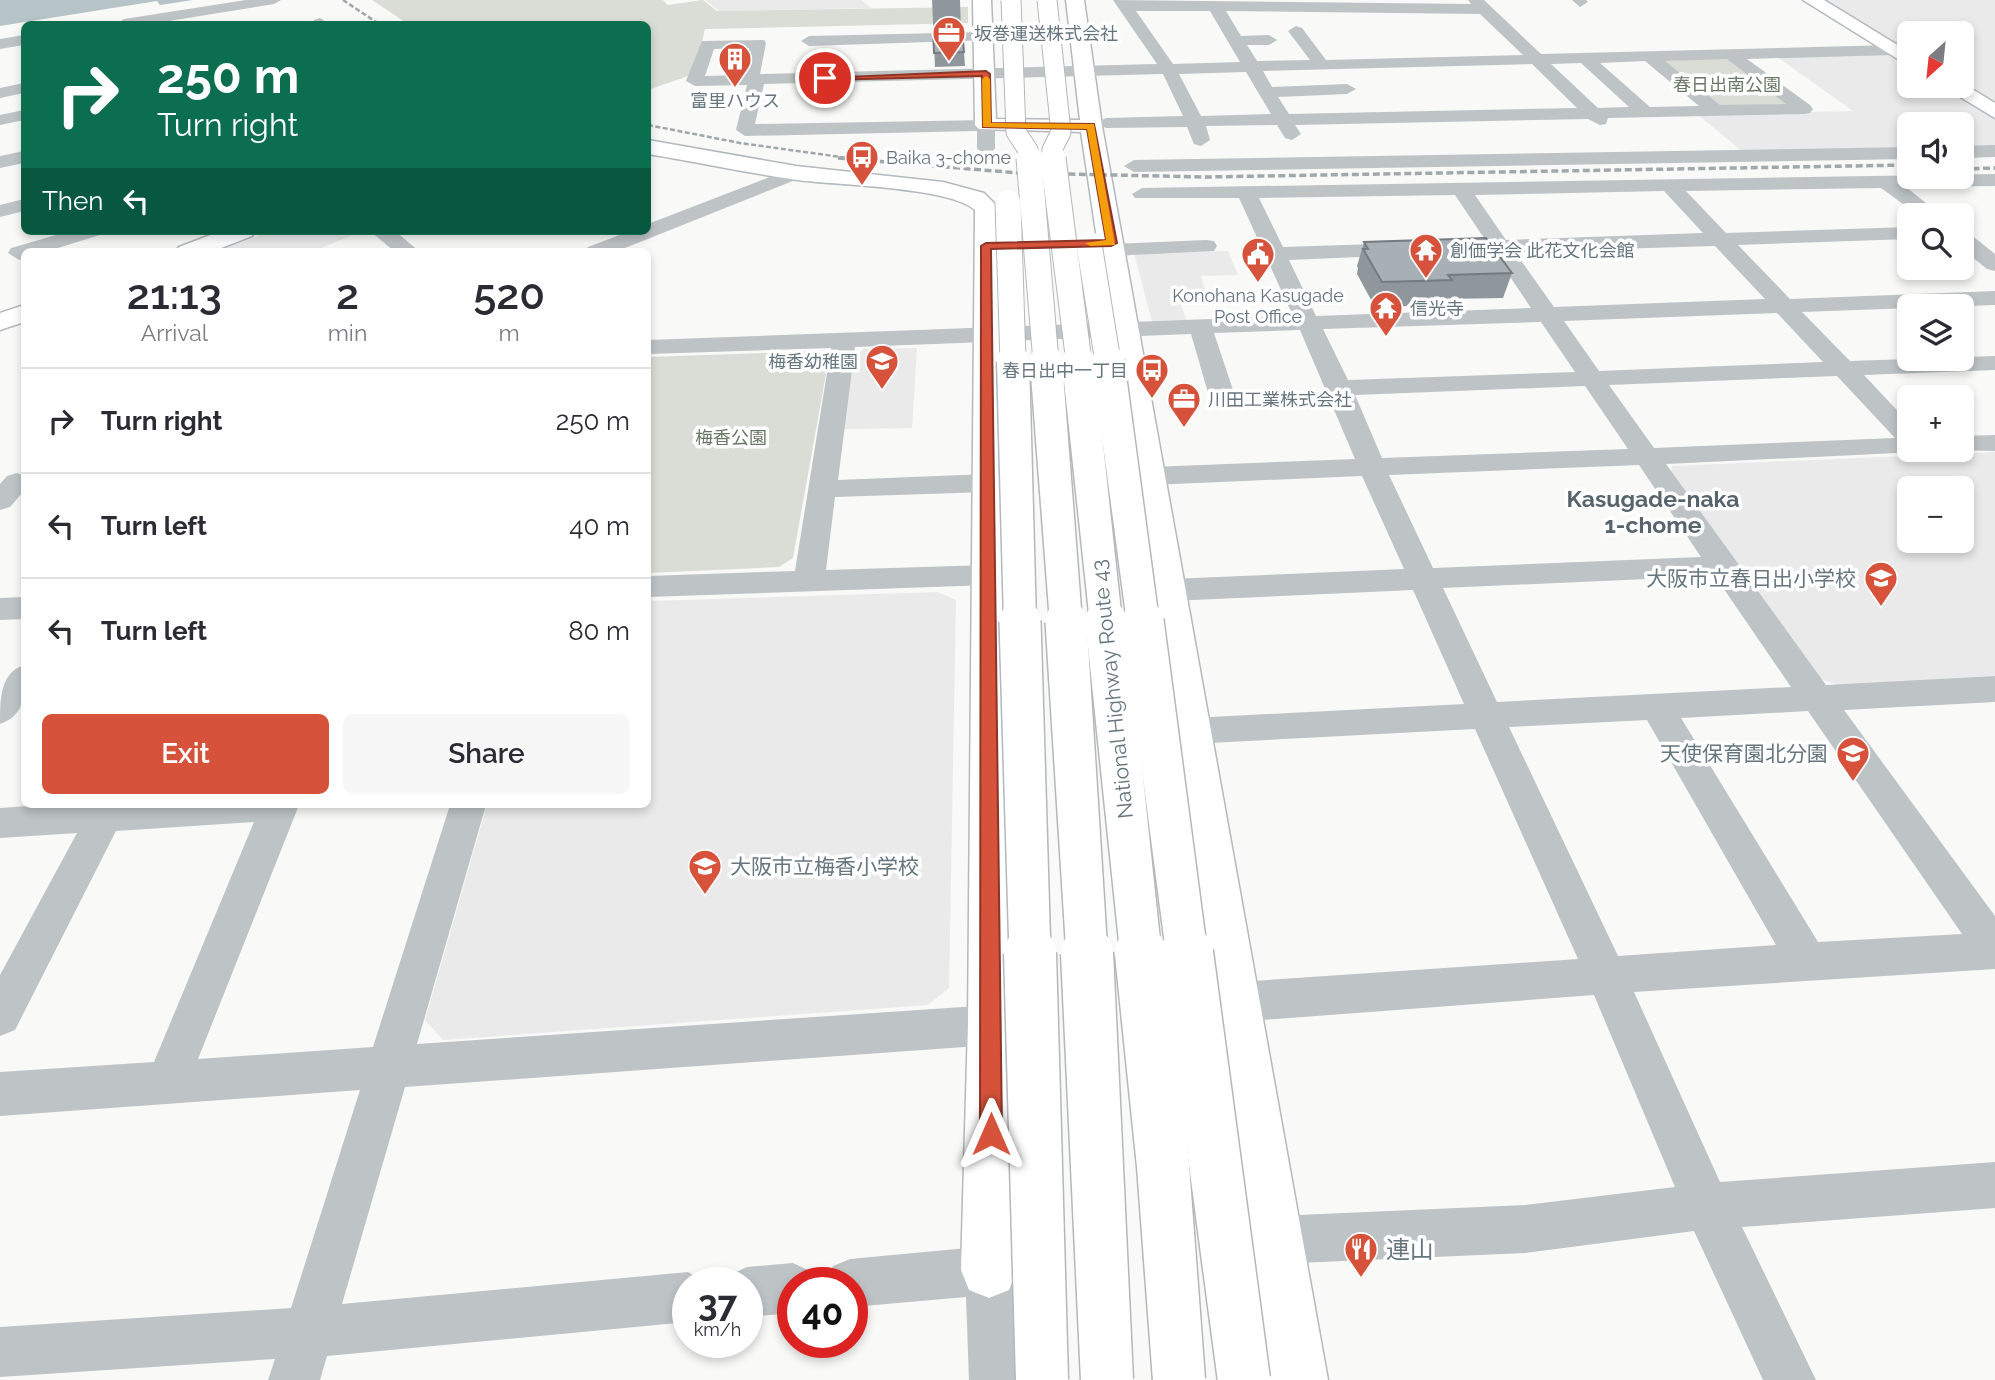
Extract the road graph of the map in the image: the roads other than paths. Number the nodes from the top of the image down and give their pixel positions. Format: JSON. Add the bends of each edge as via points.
{"nodes":[{"id":1,"x":274,"y":0,"type":"edge"},
{"id":2,"x":982,"y":0,"type":"edge"},
{"id":3,"x":1011,"y":0,"type":"edge"},
{"id":4,"x":1047,"y":0,"type":"edge"},
{"id":5,"x":1075,"y":0,"type":"edge"},
{"id":6,"x":1812,"y":0,"type":"edge"},
{"id":7,"x":1122,"y":3,"type":"edge"},
{"id":8,"x":1479,"y":4,"type":"edge"},
{"id":9,"x":1216,"y":8,"type":"junction"},
{"id":10,"x":1427,"y":9,"type":"junction"},
{"id":11,"x":143,"y":21,"type":"edge"},
{"id":12,"x":1440,"y":25,"type":"dead end"},
{"id":13,"x":1296,"y":31,"type":"dead end"},
{"id":14,"x":984,"y":37,"type":"junction"},
{"id":15,"x":21,"y":40,"type":"edge"},
{"id":16,"x":852,"y":40,"type":"junction"},
{"id":17,"x":1269,"y":40,"type":"dead end"},
{"id":18,"x":808,"y":41,"type":"dead end"},
{"id":19,"x":1235,"y":41,"type":"junction"},
{"id":20,"x":1455,"y":42,"type":"dead end"},
{"id":21,"x":0,"y":44,"type":"edge"},
{"id":22,"x":1360,"y":46,"type":"dead end"},
{"id":23,"x":1178,"y":49,"type":"dead end"},
{"id":24,"x":1156,"y":50,"type":"junction"},
{"id":25,"x":1893,"y":50,"type":"junction"},
{"id":26,"x":1897,"y":52,"type":"edge"},
{"id":27,"x":1730,"y":54,"type":"junction"},
{"id":28,"x":1649,"y":56,"type":"junction"},
{"id":29,"x":1585,"y":58,"type":"junction"},
{"id":30,"x":1536,"y":59,"type":"junction"},
{"id":31,"x":1471,"y":61,"type":"junction"},
{"id":32,"x":1373,"y":63,"type":"junction"},
{"id":33,"x":1321,"y":64,"type":"junction"},
{"id":34,"x":1251,"y":66,"type":"junction"},
{"id":35,"x":1168,"y":68,"type":"junction"},
{"id":36,"x":1086,"y":70,"type":"junction"},
{"id":37,"x":986,"y":74,"type":"junction"},
{"id":38,"x":852,"y":77,"type":"junction"},
{"id":39,"x":21,"y":89,"type":"edge"},
{"id":40,"x":1347,"y":89,"type":"dead end"},
{"id":41,"x":1267,"y":92,"type":"junction"},
{"id":42,"x":0,"y":93,"type":"edge"},
{"id":43,"x":1972,"y":98,"type":"edge"},
{"id":44,"x":1471,"y":99,"type":"dead end"},
{"id":45,"x":855,"y":100,"type":"dead end"},
{"id":46,"x":1716,"y":111,"type":"junction"},
{"id":47,"x":1645,"y":112,"type":"junction"},
{"id":48,"x":1995,"y":112,"type":"edge"},
{"id":49,"x":1593,"y":113,"type":"junction"},
{"id":50,"x":1486,"y":115,"type":"junction"},
{"id":51,"x":21,"y":116,"type":"edge"},
{"id":52,"x":1432,"y":116,"type":"junction"},
{"id":53,"x":0,"y":120,"type":"edge"},
{"id":54,"x":1283,"y":120,"type":"junction"},
{"id":55,"x":1196,"y":121,"type":"junction"},
{"id":56,"x":1086,"y":127,"type":"junction"},
{"id":57,"x":1611,"y":131,"type":"dead end"},
{"id":58,"x":996,"y":136,"type":"junction"},
{"id":59,"x":1671,"y":139,"type":"dead end"},
{"id":60,"x":1511,"y":143,"type":"dead end"},
{"id":61,"x":651,"y":148,"type":"edge"},
{"id":62,"x":1995,"y":151,"type":"edge"},
{"id":63,"x":1974,"y":152,"type":"edge"},
{"id":64,"x":1897,"y":153,"type":"edge"},
{"id":65,"x":21,"y":158,"type":"edge"},
{"id":66,"x":1640,"y":158,"type":"junction"},
{"id":67,"x":0,"y":162,"type":"edge"},
{"id":68,"x":1311,"y":165,"type":"junction"},
{"id":69,"x":1134,"y":166,"type":"dead end"},
{"id":70,"x":1209,"y":166,"type":"junction"},
{"id":71,"x":796,"y":173,"type":"junction"},
{"id":72,"x":1465,"y":176,"type":"junction"},
{"id":73,"x":1995,"y":180,"type":"edge"},
{"id":74,"x":1886,"y":181,"type":"junction"},
{"id":75,"x":1670,"y":186,"type":"junction"},
{"id":76,"x":1142,"y":194,"type":"dead end"},
{"id":77,"x":1247,"y":194,"type":"junction"},
{"id":78,"x":1915,"y":203,"type":"edge"},
{"id":79,"x":21,"y":206,"type":"edge"},
{"id":80,"x":0,"y":211,"type":"edge"},
{"id":81,"x":651,"y":230,"type":"edge"},
{"id":82,"x":1897,"y":233,"type":"edge"},
{"id":83,"x":81,"y":235,"type":"edge"},
{"id":84,"x":233,"y":235,"type":"edge"},
{"id":85,"x":639,"y":235,"type":"edge"},
{"id":86,"x":0,"y":237,"type":"edge"},
{"id":87,"x":1719,"y":240,"type":"junction"},
{"id":88,"x":986,"y":246,"type":"junction"},
{"id":89,"x":1112,"y":246,"type":"junction"},
{"id":90,"x":1206,"y":246,"type":"dead end"},
{"id":91,"x":1501,"y":247,"type":"junction"},
{"id":92,"x":43,"y":248,"type":"edge"},
{"id":93,"x":198,"y":248,"type":"edge"},
{"id":94,"x":606,"y":248,"type":"edge"},
{"id":95,"x":1459,"y":248,"type":"edge"},
{"id":96,"x":1974,"y":248,"type":"edge"},
{"id":97,"x":1432,"y":249,"type":"edge"},
{"id":98,"x":21,"y":254,"type":"edge"},
{"id":99,"x":1274,"y":254,"type":"junction"},
{"id":100,"x":1995,"y":264,"type":"edge"},
{"id":101,"x":1995,"y":298,"type":"edge"},
{"id":102,"x":1780,"y":306,"type":"junction"},
{"id":103,"x":21,"y":314,"type":"edge"},
{"id":104,"x":1549,"y":314,"type":"junction"},
{"id":105,"x":0,"y":322,"type":"edge"},
{"id":106,"x":1308,"y":322,"type":"junction"},
{"id":107,"x":1200,"y":326,"type":"junction"},
{"id":108,"x":1125,"y":328,"type":"junction"},
{"id":109,"x":986,"y":335,"type":"junction"},
{"id":110,"x":844,"y":341,"type":"junction"},
{"id":111,"x":651,"y":347,"type":"edge"},
{"id":112,"x":1995,"y":363,"type":"edge"},
{"id":113,"x":1842,"y":368,"type":"junction"},
{"id":114,"x":1592,"y":378,"type":"junction"},
{"id":115,"x":1339,"y":388,"type":"junction"},
{"id":116,"x":1222,"y":396,"type":"dead end"},
{"id":117,"x":1897,"y":425,"type":"edge"},
{"id":118,"x":1995,"y":443,"type":"edge"},
{"id":119,"x":1974,"y":444,"type":"edge"},
{"id":120,"x":1897,"y":447,"type":"edge"},
{"id":121,"x":1649,"y":457,"type":"junction"},
{"id":122,"x":1372,"y":468,"type":"junction"},
{"id":123,"x":1151,"y":476,"type":"junction"},
{"id":124,"x":987,"y":483,"type":"junction"},
{"id":125,"x":822,"y":489,"type":"junction"},
{"id":126,"x":1720,"y":566,"type":"junction"},
{"id":127,"x":989,"y":575,"type":"junction"},
{"id":128,"x":1423,"y":578,"type":"junction"},
{"id":129,"x":809,"y":581,"type":"junction"},
{"id":130,"x":651,"y":587,"type":"edge"},
{"id":131,"x":1170,"y":590,"type":"junction"},
{"id":132,"x":21,"y":608,"type":"edge"},
{"id":133,"x":0,"y":609,"type":"edge"},
{"id":134,"x":21,"y":681,"type":"edge"},
{"id":135,"x":1990,"y":696,"type":"edge"},
{"id":136,"x":1816,"y":699,"type":"junction"},
{"id":137,"x":1658,"y":709,"type":"junction"},
{"id":138,"x":0,"y":711,"type":"edge"},
{"id":139,"x":1488,"y":718,"type":"junction"},
{"id":140,"x":1191,"y":731,"type":"junction"},
{"id":141,"x":206,"y":808,"type":"edge"},
{"id":142,"x":279,"y":808,"type":"edge"},
{"id":143,"x":467,"y":808,"type":"edge"},
{"id":144,"x":108,"y":812,"type":"edge"},
{"id":145,"x":0,"y":823,"type":"edge"},
{"id":146,"x":1995,"y":949,"type":"edge"},
{"id":147,"x":1807,"y":961,"type":"junction"},
{"id":148,"x":1606,"y":975,"type":"junction"},
{"id":149,"x":1237,"y":1002,"type":"junction"},
{"id":150,"x":0,"y":1016,"type":"edge"},
{"id":151,"x":992,"y":1025,"type":"junction"},
{"id":152,"x":386,"y":1068,"type":"junction"},
{"id":153,"x":167,"y":1083,"type":"junction"},
{"id":154,"x":0,"y":1094,"type":"edge"},
{"id":155,"x":1995,"y":1185,"type":"edge"},
{"id":156,"x":1707,"y":1206,"type":"junction"},
{"id":157,"x":1276,"y":1240,"type":"junction"},
{"id":158,"x":989,"y":1270,"type":"junction"},
{"id":159,"x":868,"y":1281,"type":"edge"},
{"id":160,"x":672,"y":1298,"type":"edge"},
{"id":161,"x":310,"y":1332,"type":"junction"},
{"id":162,"x":0,"y":1352,"type":"edge"},
{"id":163,"x":294,"y":1380,"type":"edge"},
{"id":164,"x":995,"y":1380,"type":"edge"},
{"id":165,"x":1042,"y":1380,"type":"edge"},
{"id":166,"x":1108,"y":1380,"type":"edge"},
{"id":167,"x":1179,"y":1380,"type":"edge"},
{"id":168,"x":1244,"y":1380,"type":"edge"},
{"id":169,"x":1298,"y":1380,"type":"edge"},
{"id":170,"x":1790,"y":1380,"type":"edge"}],
"edges":[{"from":1,"to":11,"type":"street"},
{"from":2,"to":14,"type":"main road"},
{"from":3,"to":58,"type":"main road","name":"National Highway Route 43","bridge":true},
{"from":4,"to":56,"type":"main road","name":"National Highway Route 43","bridge":true},
{"from":5,"to":36,"type":"main road"},
{"from":6,"to":25,"type":"main road"},
{"from":7,"to":9,"type":"street"},
{"from":7,"to":24,"type":"street"},
{"from":8,"to":10,"type":"street"},
{"from":8,"to":30,"type":"street"},
{"from":9,"to":10,"type":"street"},
{"from":9,"to":19,"type":"street"},
{"from":10,"to":12,"type":"street"},
{"from":13,"to":33,"type":"street"},
{"from":14,"to":16,"type":"street"},
{"from":14,"to":37,"type":"main road"},
{"from":15,"to":21,"type":"street"},
{"from":16,"to":18,"type":"street"},
{"from":16,"to":38,"type":"street"},
{"from":17,"to":19,"type":"street"},
{"from":19,"to":34,"type":"street"},
{"from":20,"to":31,"type":"street"},
{"from":22,"to":32,"type":"street"},
{"from":23,"to":24,"type":"street"},
{"from":24,"to":35,"type":"street"},
{"from":25,"to":26,"type":"main road"},
{"from":25,"to":27,"type":"street"},
{"from":27,"to":28,"type":"street"},
{"from":27,"to":46,"type":"street","via":[[1804,109]]},
{"from":28,"to":29,"type":"street"},
{"from":28,"to":46,"type":"street"},
{"from":29,"to":30,"type":"street"},
{"from":29,"to":47,"type":"street"},
{"from":30,"to":31,"type":"street"},
{"from":30,"to":49,"type":"street"},
{"from":31,"to":32,"type":"street"},
{"from":32,"to":33,"type":"street"},
{"from":33,"to":34,"type":"street"},
{"from":34,"to":35,"type":"street"},
{"from":34,"to":41,"type":"street"},
{"from":35,"to":36,"type":"street"},
{"from":35,"to":55,"type":"street"},
{"from":36,"to":37,"type":"street"},
{"from":36,"to":56,"type":"main road"},
{"from":37,"to":38,"type":"street"},
{"from":37,"to":58,"type":"main road"},
{"from":38,"to":45,"type":"street"},
{"from":38,"to":58,"type":"street","via":[[754,80],[745,130]]},
{"from":39,"to":42,"type":"street"},
{"from":40,"to":41,"type":"street"},
{"from":41,"to":54,"type":"street"},
{"from":43,"to":48,"type":"main road"},
{"from":44,"to":50,"type":"street"},
{"from":46,"to":47,"type":"street"},
{"from":47,"to":49,"type":"street"},
{"from":49,"to":50,"type":"street"},
{"from":49,"to":57,"type":"street"},
{"from":50,"to":52,"type":"street"},
{"from":50,"to":60,"type":"street"},
{"from":51,"to":53,"type":"street"},
{"from":52,"to":54,"type":"street"},
{"from":52,"to":72,"type":"street","via":[[1450,139]]},
{"from":54,"to":55,"type":"street"},
{"from":54,"to":68,"type":"street"},
{"from":55,"to":56,"type":"street"},
{"from":55,"to":70,"type":"street"},
{"from":56,"to":58,"type":"main road"},
{"from":56,"to":89,"type":"main road"},
{"from":56,"to":167,"type":"main road","name":"National Highway Route 43","bridge":true,"via":[[1052,150],[1160,1139]]},
{"from":56,"to":168,"type":"main road","bridge":true,"via":[[1074,149],[1107,354]]},
{"from":58,"to":165,"type":"main road","bridge":true,"via":[[1006,150]]},
{"from":58,"to":166,"type":"main road","name":"National Highway Route 43","bridge":true,"via":[[1028,150],[1054,435],[1100,1170]]},
{"from":59,"to":66,"type":"street","via":[[1620,140]]},
{"from":61,"to":71,"type":"main road"},
{"from":62,"to":63,"type":"street"},
{"from":64,"to":66,"type":"street"},
{"from":65,"to":67,"type":"street"},
{"from":66,"to":72,"type":"street"},
{"from":68,"to":70,"type":"street"},
{"from":68,"to":72,"type":"street"},
{"from":69,"to":70,"type":"street"},
{"from":71,"to":81,"type":"street"},
{"from":71,"to":88,"type":"main road","via":[[932,187],[970,196],[987,208]]},
{"from":72,"to":75,"type":"street"},
{"from":72,"to":77,"type":"street"},
{"from":72,"to":91,"type":"street"},
{"from":73,"to":74,"type":"street"},
{"from":74,"to":75,"type":"street"},
{"from":74,"to":78,"type":"street"},
{"from":75,"to":87,"type":"street"},
{"from":76,"to":77,"type":"street"},
{"from":77,"to":99,"type":"street"},
{"from":79,"to":80,"type":"street"},
{"from":82,"to":87,"type":"street"},
{"from":83,"to":92,"type":"street"},
{"from":84,"to":93,"type":"main road"},
{"from":85,"to":94,"type":"street"},
{"from":86,"to":98,"type":"street"},
{"from":87,"to":91,"type":"street"},
{"from":87,"to":102,"type":"street"},
{"from":88,"to":89,"type":"main road"},
{"from":88,"to":109,"type":"main road"},
{"from":89,"to":90,"type":"street"},
{"from":89,"to":108,"type":"main road"},
{"from":91,"to":95,"type":"street"},
{"from":91,"to":104,"type":"street"},
{"from":96,"to":100,"type":"street"},
{"from":97,"to":99,"type":"street"},
{"from":99,"to":106,"type":"street"},
{"from":101,"to":102,"type":"street"},
{"from":102,"to":104,"type":"street"},
{"from":102,"to":113,"type":"street"},
{"from":103,"to":105,"type":"main road"},
{"from":104,"to":106,"type":"street"},
{"from":104,"to":114,"type":"street"},
{"from":106,"to":107,"type":"street"},
{"from":106,"to":115,"type":"street"},
{"from":107,"to":108,"type":"street"},
{"from":107,"to":116,"type":"street"},
{"from":108,"to":109,"type":"street"},
{"from":108,"to":123,"type":"main road"},
{"from":109,"to":110,"type":"street"},
{"from":109,"to":124,"type":"main road"},
{"from":110,"to":111,"type":"street"},
{"from":110,"to":125,"type":"street"},
{"from":112,"to":113,"type":"street"},
{"from":113,"to":114,"type":"street"},
{"from":113,"to":117,"type":"street"},
{"from":114,"to":115,"type":"street"},
{"from":114,"to":121,"type":"street"},
{"from":115,"to":122,"type":"street"},
{"from":118,"to":119,"type":"street"},
{"from":120,"to":121,"type":"street"},
{"from":121,"to":122,"type":"street"},
{"from":121,"to":126,"type":"street"},
{"from":122,"to":123,"type":"street"},
{"from":122,"to":128,"type":"street"},
{"from":123,"to":131,"type":"main road"},
{"from":124,"to":125,"type":"street"},
{"from":124,"to":127,"type":"main road"},
{"from":125,"to":129,"type":"street"},
{"from":126,"to":128,"type":"street"},
{"from":126,"to":136,"type":"street"},
{"from":127,"to":129,"type":"street"},
{"from":127,"to":151,"type":"main road"},
{"from":128,"to":131,"type":"street"},
{"from":128,"to":139,"type":"street"},
{"from":129,"to":130,"type":"street"},
{"from":131,"to":140,"type":"main road"},
{"from":132,"to":133,"type":"street"},
{"from":134,"to":138,"type":"street"},
{"from":135,"to":136,"type":"street"},
{"from":136,"to":137,"type":"street"},
{"from":136,"to":146,"type":"street"},
{"from":137,"to":139,"type":"street"},
{"from":137,"to":147,"type":"street"},
{"from":139,"to":140,"type":"street"},
{"from":139,"to":148,"type":"street"},
{"from":140,"to":149,"type":"main road"},
{"from":141,"to":144,"type":"street"},
{"from":142,"to":153,"type":"street"},
{"from":143,"to":152,"type":"street"},
{"from":144,"to":145,"type":"street"},
{"from":144,"to":150,"type":"street"},
{"from":146,"to":147,"type":"street"},
{"from":147,"to":148,"type":"street"},
{"from":148,"to":149,"type":"street"},
{"from":148,"to":156,"type":"street"},
{"from":149,"to":157,"type":"main road"},
{"from":151,"to":152,"type":"street"},
{"from":151,"to":158,"type":"main road"},
{"from":152,"to":153,"type":"street"},
{"from":152,"to":161,"type":"street"},
{"from":153,"to":154,"type":"street"},
{"from":155,"to":156,"type":"street"},
{"from":156,"to":157,"type":"street","via":[[1525,1229]]},
{"from":156,"to":170,"type":"street"},
{"from":157,"to":169,"type":"main road"},
{"from":158,"to":159,"type":"street"},
{"from":158,"to":164,"type":"street"},
{"from":160,"to":161,"type":"street"},
{"from":161,"to":162,"type":"street"},
{"from":161,"to":163,"type":"street"}]}
